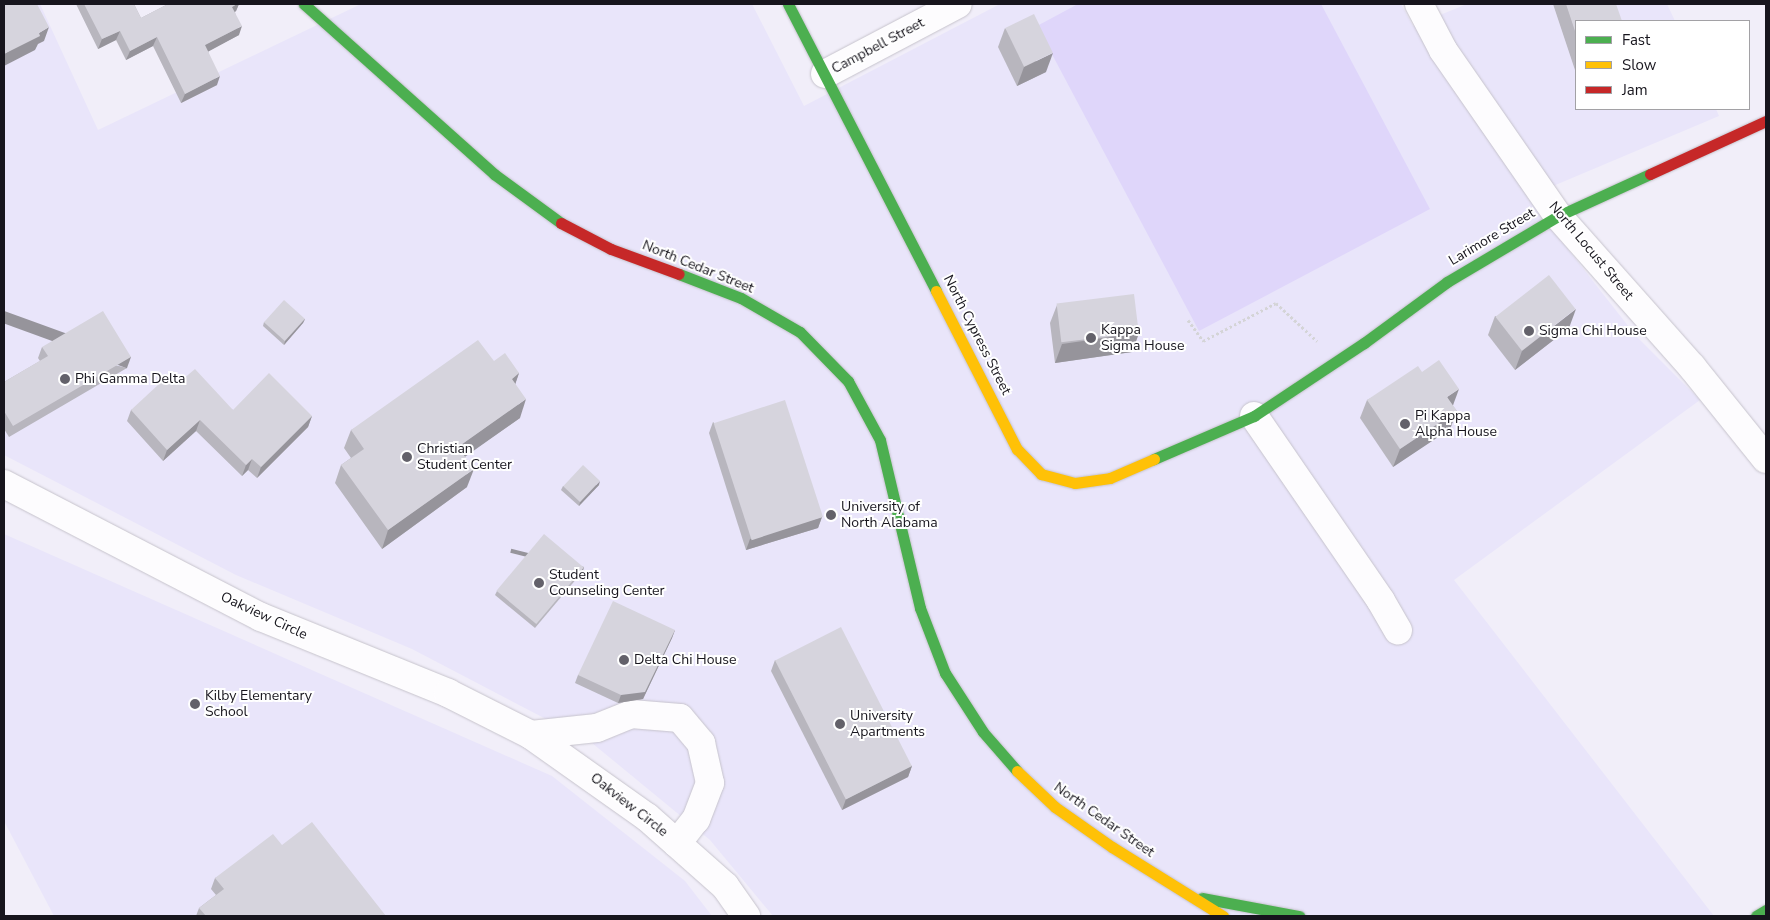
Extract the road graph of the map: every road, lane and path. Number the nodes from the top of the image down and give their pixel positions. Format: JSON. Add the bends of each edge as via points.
{"nodes":[{"id":1,"x":304,"y":4,"type":"edge"},
{"id":2,"x":788,"y":4,"type":"edge"},
{"id":3,"x":958,"y":4,"type":"edge"},
{"id":4,"x":1419,"y":4,"type":"edge"},
{"id":5,"x":825,"y":74,"type":"junction"},
{"id":6,"x":1766,"y":121,"type":"edge"},
{"id":7,"x":1558,"y":216,"type":"junction"},
{"id":8,"x":1188,"y":320,"type":"dead end"},
{"id":9,"x":1319,"y":344,"type":"dead end"},
{"id":10,"x":1254,"y":416,"type":"junction"},
{"id":11,"x":1766,"y":459,"type":"edge"},
{"id":12,"x":4,"y":484,"type":"edge"},
{"id":13,"x":1398,"y":630,"type":"dead end"},
{"id":14,"x":531,"y":735,"type":"junction"},
{"id":15,"x":677,"y":843,"type":"junction"},
{"id":16,"x":1193,"y":896,"type":"junction"},
{"id":17,"x":1766,"y":910,"type":"edge"},
{"id":18,"x":746,"y":916,"type":"edge"},
{"id":19,"x":1223,"y":916,"type":"edge"},
{"id":20,"x":1299,"y":916,"type":"edge"},
{"id":21,"x":1756,"y":916,"type":"edge"}],
"edges":[{"from":1,"to":16,"type":"street","name":"North Cedar Street","via":[[494,174],[549,216],[611,249],[741,298],[800,332],[848,381],[880,440],[920,608],[946,673],[983,732],[1029,784],[1055,807],[1112,847]]},
{"from":2,"to":5,"type":"street","name":"North Cypress Street"},
{"from":3,"to":5,"type":"street","name":"Campbell Street"},
{"from":4,"to":7,"type":"street","name":"North Locust Street","via":[[1443,50]]},
{"from":5,"to":10,"type":"street","name":"North Cypress Street","via":[[1017,449],[1041,474],[1075,482],[1110,478]]},
{"from":6,"to":7,"type":"street","name":"Larimore Street"},
{"from":7,"to":10,"type":"street","name":"Larimore Street","via":[[1447,282],[1364,343]]},
{"from":7,"to":11,"type":"street","name":"North Locust Street","via":[[1692,367]]},
{"from":8,"to":9,"type":"path","via":[[1203,341],[1276,303]]},
{"from":10,"to":13,"type":"street","via":[[1381,600]]},
{"from":12,"to":14,"type":"street","name":"Oakview Circle","via":[[262,617],[448,692]]},
{"from":14,"to":15,"type":"street","name":"Oakview Circle","via":[[579,766]]},
{"from":14,"to":15,"type":"street","name":"Oakview Circle","via":[[597,728],[631,714],[680,718],[701,743],[710,783],[696,819]]},
{"from":15,"to":18,"type":"street","name":"Oakview Circle","via":[[725,886]]},
{"from":16,"to":19,"type":"street","name":"North Cedar Street"},
{"from":16,"to":20,"type":"street"},
{"from":17,"to":21,"type":"street"}]}
